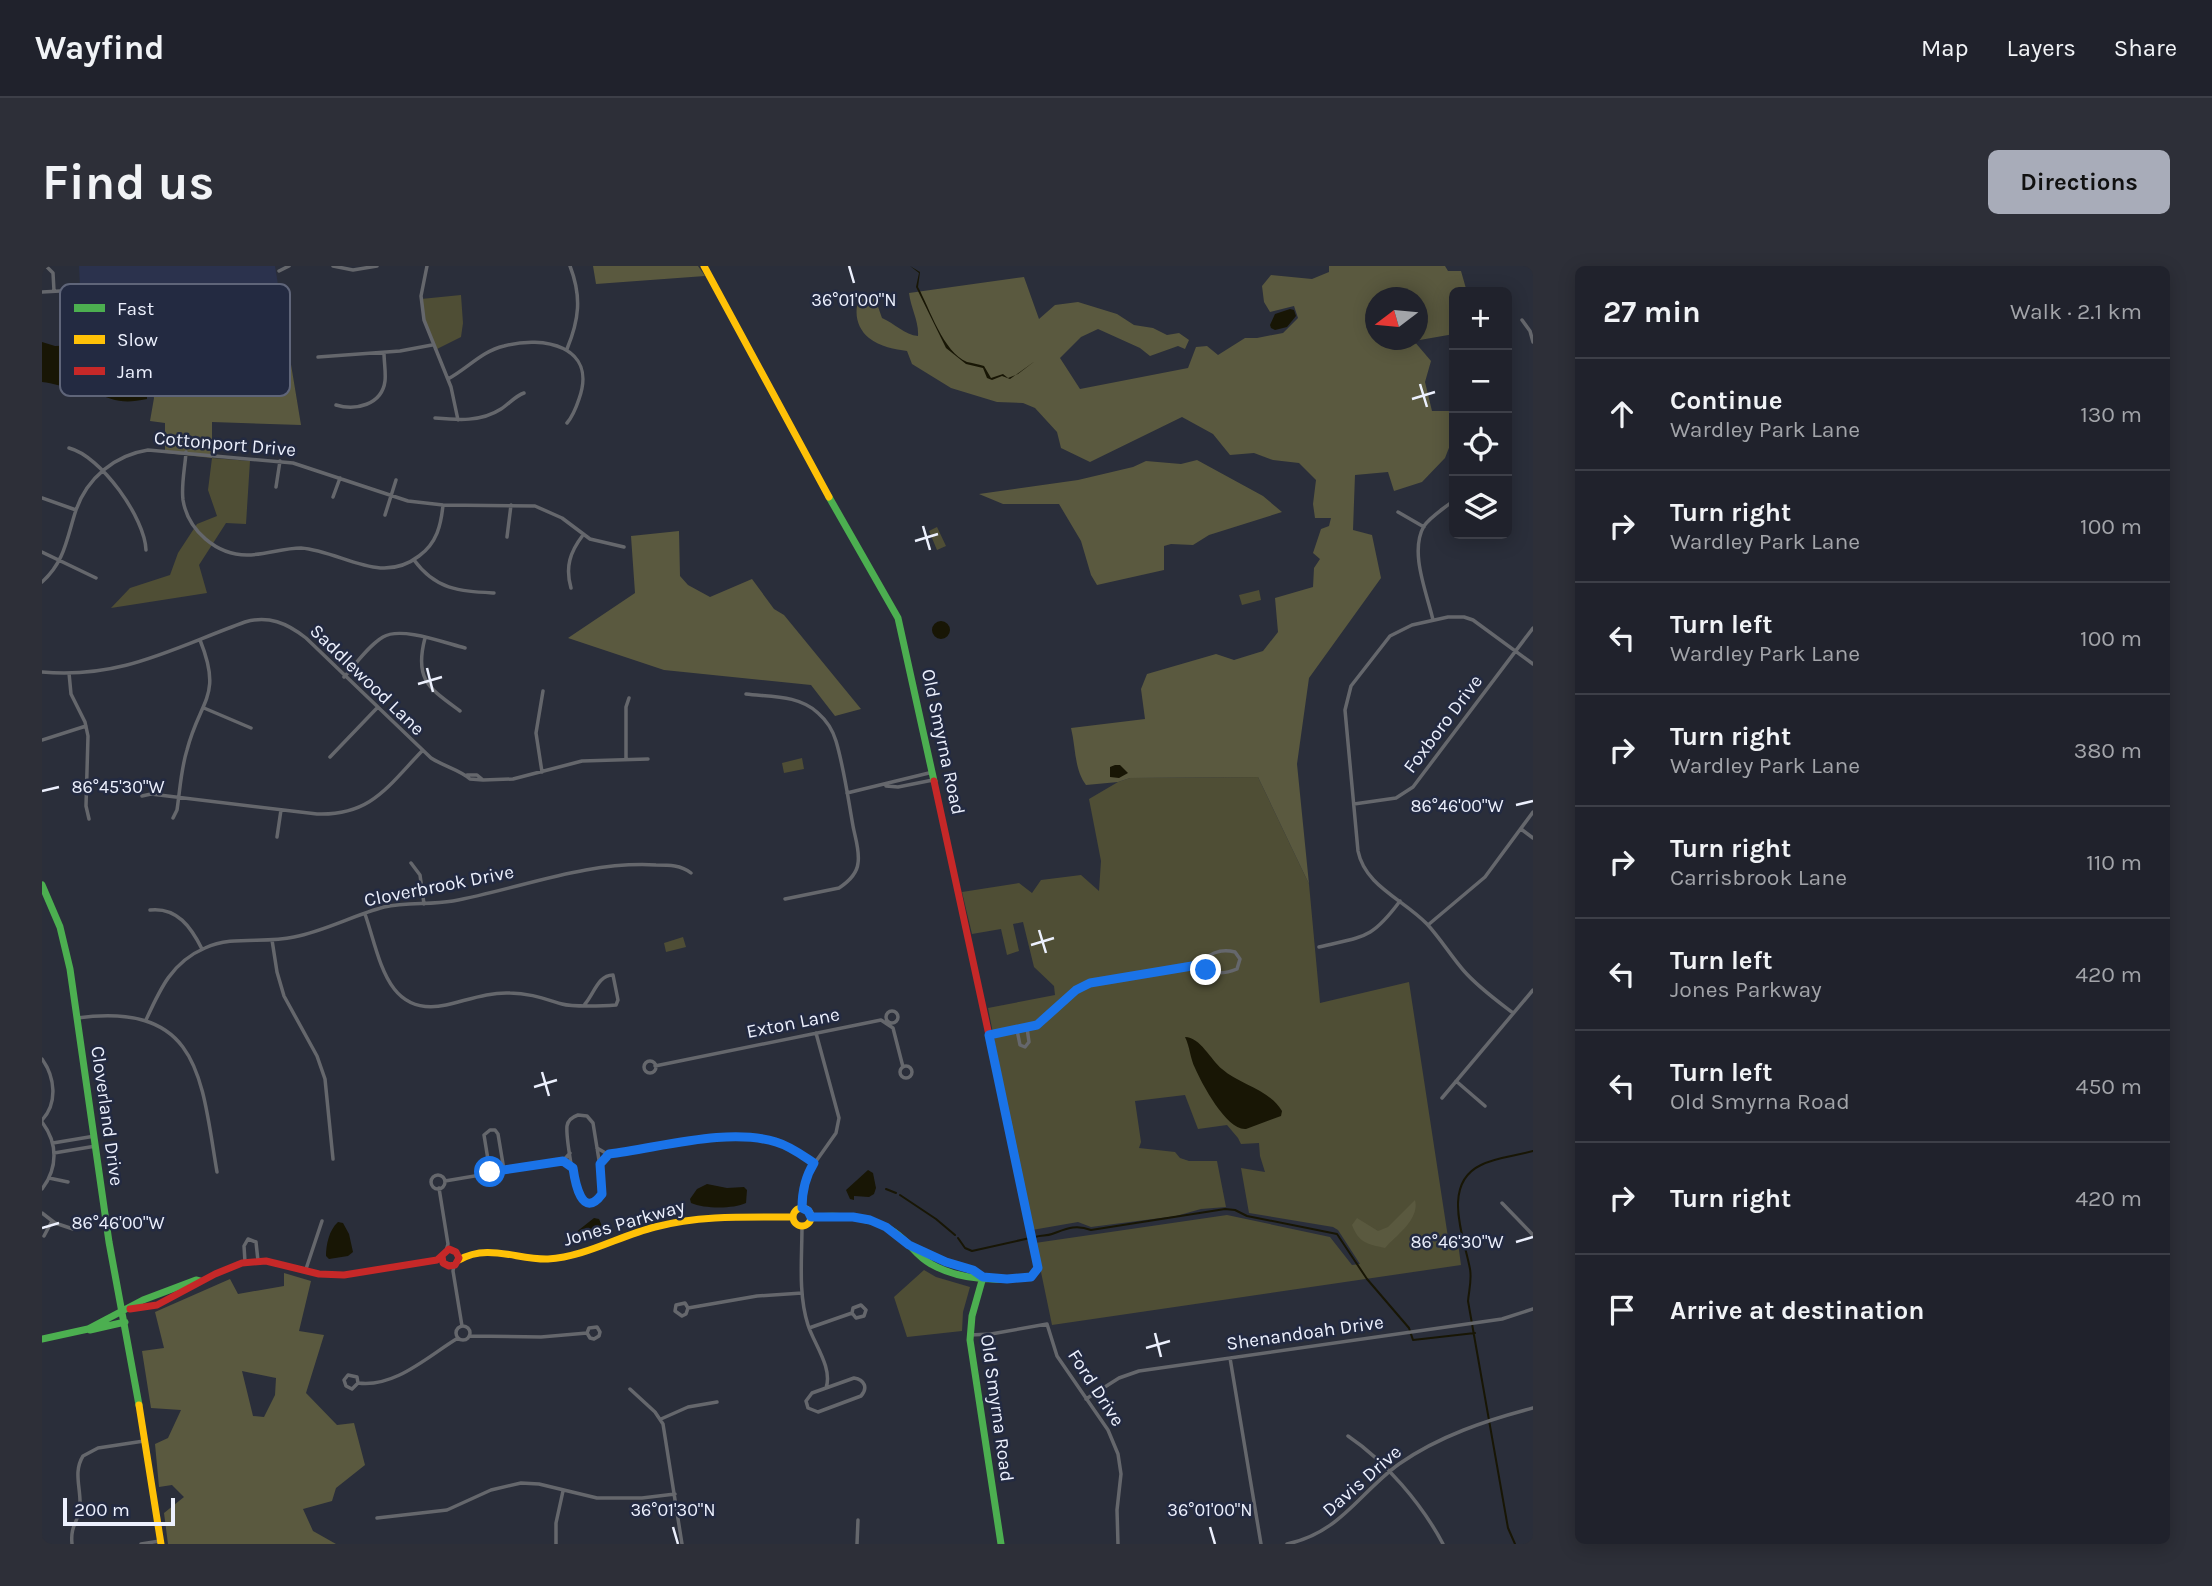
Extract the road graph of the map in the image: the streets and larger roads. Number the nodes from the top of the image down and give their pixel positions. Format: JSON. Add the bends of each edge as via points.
{"nodes":[{"id":1,"x":46,"y":266,"type":"edge"},
{"id":2,"x":289,"y":266,"type":"edge"},
{"id":3,"x":333,"y":266,"type":"edge"},
{"id":4,"x":377,"y":266,"type":"edge"},
{"id":5,"x":427,"y":266,"type":"edge"},
{"id":6,"x":570,"y":266,"type":"edge"},
{"id":7,"x":704,"y":266,"type":"edge"},
{"id":8,"x":279,"y":271,"type":"dead end"},
{"id":9,"x":54,"y":291,"type":"junction"},
{"id":10,"x":60,"y":291,"type":"edge"},
{"id":11,"x":42,"y":292,"type":"edge"},
{"id":12,"x":1522,"y":320,"type":"dead end"},
{"id":13,"x":1533,"y":342,"type":"edge"},
{"id":14,"x":432,"y":345,"type":"junction"},
{"id":15,"x":567,"y":349,"type":"junction"},
{"id":16,"x":384,"y":353,"type":"junction"},
{"id":17,"x":318,"y":357,"type":"dead end"},
{"id":18,"x":448,"y":379,"type":"junction"},
{"id":19,"x":524,"y":393,"type":"dead end"},
{"id":20,"x":336,"y":405,"type":"dead end"},
{"id":21,"x":435,"y":418,"type":"dead end"},
{"id":22,"x":458,"y":420,"type":"junction"},
{"id":23,"x":567,"y":423,"type":"dead end"},
{"id":24,"x":69,"y":448,"type":"dead end"},
{"id":25,"x":186,"y":452,"type":"junction"},
{"id":26,"x":280,"y":461,"type":"junction"},
{"id":27,"x":102,"y":471,"type":"junction"},
{"id":28,"x":340,"y":478,"type":"junction"},
{"id":29,"x":396,"y":480,"type":"dead end"},
{"id":30,"x":276,"y":486,"type":"dead end"},
{"id":31,"x":333,"y":497,"type":"dead end"},
{"id":32,"x":390,"y":497,"type":"junction"},
{"id":33,"x":42,"y":498,"type":"edge"},
{"id":34,"x":1449,"y":504,"type":"edge"},
{"id":35,"x":443,"y":505,"type":"junction"},
{"id":36,"x":510,"y":505,"type":"junction"},
{"id":37,"x":76,"y":510,"type":"junction"},
{"id":38,"x":1398,"y":512,"type":"dead end"},
{"id":39,"x":385,"y":515,"type":"dead end"},
{"id":40,"x":1424,"y":527,"type":"junction"},
{"id":41,"x":583,"y":535,"type":"junction"},
{"id":42,"x":507,"y":537,"type":"dead end"},
{"id":43,"x":624,"y":547,"type":"dead end"},
{"id":44,"x":146,"y":550,"type":"dead end"},
{"id":45,"x":42,"y":552,"type":"edge"},
{"id":46,"x":414,"y":560,"type":"junction"},
{"id":47,"x":60,"y":561,"type":"junction"},
{"id":48,"x":96,"y":578,"type":"dead end"},
{"id":49,"x":42,"y":582,"type":"edge"},
{"id":50,"x":570,"y":588,"type":"dead end"},
{"id":51,"x":494,"y":593,"type":"dead end"},
{"id":52,"x":1433,"y":620,"type":"junction"},
{"id":53,"x":1533,"y":628,"type":"edge"},
{"id":54,"x":425,"y":638,"type":"junction"},
{"id":55,"x":200,"y":640,"type":"junction"},
{"id":56,"x":465,"y":648,"type":"dead end"},
{"id":57,"x":1516,"y":651,"type":"junction"},
{"id":58,"x":1533,"y":664,"type":"edge"},
{"id":59,"x":42,"y":671,"type":"edge"},
{"id":60,"x":69,"y":673,"type":"junction"},
{"id":61,"x":344,"y":677,"type":"junction"},
{"id":62,"x":543,"y":691,"type":"dead end"},
{"id":63,"x":746,"y":694,"type":"dead end"},
{"id":64,"x":629,"y":698,"type":"dead end"},
{"id":65,"x":204,"y":708,"type":"junction"},
{"id":66,"x":377,"y":708,"type":"junction"},
{"id":67,"x":460,"y":711,"type":"dead end"},
{"id":68,"x":86,"y":726,"type":"junction"},
{"id":69,"x":251,"y":728,"type":"dead end"},
{"id":70,"x":42,"y":740,"type":"edge"},
{"id":71,"x":422,"y":751,"type":"junction"},
{"id":72,"x":330,"y":757,"type":"dead end"},
{"id":73,"x":626,"y":759,"type":"junction"},
{"id":74,"x":648,"y":759,"type":"dead end"},
{"id":75,"x":542,"y":772,"type":"junction"},
{"id":76,"x":933,"y":776,"type":"junction"},
{"id":77,"x":884,"y":785,"type":"junction"},
{"id":78,"x":847,"y":793,"type":"junction"},
{"id":79,"x":142,"y":796,"type":"dead end"},
{"id":80,"x":179,"y":797,"type":"junction"},
{"id":81,"x":1354,"y":804,"type":"junction"},
{"id":82,"x":281,"y":810,"type":"junction"},
{"id":83,"x":1533,"y":811,"type":"edge"},
{"id":84,"x":89,"y":818,"type":"dead end"},
{"id":85,"x":173,"y":818,"type":"dead end"},
{"id":86,"x":1521,"y":829,"type":"junction"},
{"id":87,"x":277,"y":836,"type":"dead end"},
{"id":88,"x":1533,"y":838,"type":"edge"},
{"id":89,"x":411,"y":863,"type":"dead end"},
{"id":90,"x":691,"y":873,"type":"dead end"},
{"id":91,"x":42,"y":885,"type":"edge"},
{"id":92,"x":44,"y":894,"type":"edge"},
{"id":93,"x":785,"y":900,"type":"dead end"},
{"id":94,"x":1400,"y":901,"type":"junction"},
{"id":95,"x":424,"y":904,"type":"junction"},
{"id":96,"x":150,"y":910,"type":"dead end"},
{"id":97,"x":365,"y":914,"type":"junction"},
{"id":98,"x":1428,"y":925,"type":"junction"},
{"id":99,"x":272,"y":940,"type":"junction"},
{"id":100,"x":1320,"y":947,"type":"dead end"},
{"id":101,"x":202,"y":949,"type":"junction"},
{"id":102,"x":1198,"y":965,"type":"junction"},
{"id":103,"x":1533,"y":990,"type":"edge"},
{"id":104,"x":585,"y":1004,"type":"junction"},
{"id":105,"x":1513,"y":1013,"type":"junction"},
{"id":106,"x":77,"y":1018,"type":"junction"},
{"id":107,"x":146,"y":1020,"type":"junction"},
{"id":108,"x":1027,"y":1028,"type":"junction"},
{"id":109,"x":1017,"y":1030,"type":"junction"},
{"id":110,"x":816,"y":1033,"type":"junction"},
{"id":111,"x":989,"y":1035,"type":"junction"},
{"id":112,"x":42,"y":1059,"type":"edge"},
{"id":113,"x":656,"y":1066,"type":"dead end"},
{"id":114,"x":903,"y":1067,"type":"dead end"},
{"id":115,"x":1456,"y":1081,"type":"junction"},
{"id":116,"x":1442,"y":1098,"type":"dead end"},
{"id":117,"x":1485,"y":1106,"type":"dead end"},
{"id":118,"x":42,"y":1121,"type":"edge"},
{"id":119,"x":94,"y":1136,"type":"junction"},
{"id":120,"x":96,"y":1146,"type":"junction"},
{"id":121,"x":54,"y":1148,"type":"junction"},
{"id":122,"x":597,"y":1148,"type":"junction"},
{"id":123,"x":571,"y":1153,"type":"junction"},
{"id":124,"x":609,"y":1154,"type":"junction"},
{"id":125,"x":333,"y":1159,"type":"dead end"},
{"id":126,"x":563,"y":1161,"type":"junction"},
{"id":127,"x":814,"y":1163,"type":"junction"},
{"id":128,"x":600,"y":1164,"type":"junction"},
{"id":129,"x":573,"y":1168,"type":"junction"},
{"id":130,"x":504,"y":1170,"type":"junction"},
{"id":131,"x":217,"y":1172,"type":"dead end"},
{"id":132,"x":490,"y":1172,"type":"junction"},
{"id":133,"x":49,"y":1178,"type":"junction"},
{"id":134,"x":445,"y":1181,"type":"junction"},
{"id":135,"x":68,"y":1182,"type":"dead end"},
{"id":136,"x":439,"y":1188,"type":"junction"},
{"id":137,"x":42,"y":1189,"type":"edge"},
{"id":138,"x":1502,"y":1203,"type":"dead end"},
{"id":139,"x":802,"y":1208,"type":"junction"},
{"id":140,"x":42,"y":1213,"type":"edge"},
{"id":141,"x":793,"y":1217,"type":"junction"},
{"id":142,"x":811,"y":1217,"type":"junction"},
{"id":143,"x":52,"y":1221,"type":"junction"},
{"id":144,"x":322,"y":1221,"type":"dead end"},
{"id":145,"x":802,"y":1226,"type":"junction"},
{"id":146,"x":73,"y":1228,"type":"dead end"},
{"id":147,"x":1533,"y":1235,"type":"edge"},
{"id":148,"x":44,"y":1236,"type":"dead end"},
{"id":149,"x":450,"y":1258,"type":"junction"},
{"id":150,"x":258,"y":1261,"type":"junction"},
{"id":151,"x":245,"y":1262,"type":"junction"},
{"id":152,"x":306,"y":1269,"type":"junction"},
{"id":153,"x":983,"y":1277,"type":"junction"},
{"id":154,"x":802,"y":1293,"type":"junction"},
{"id":155,"x":688,"y":1308,"type":"dead end"},
{"id":156,"x":1533,"y":1309,"type":"edge"},
{"id":157,"x":126,"y":1311,"type":"junction"},
{"id":158,"x":852,"y":1313,"type":"junction"},
{"id":159,"x":125,"y":1322,"type":"junction"},
{"id":160,"x":461,"y":1326,"type":"junction"},
{"id":161,"x":809,"y":1328,"type":"junction"},
{"id":162,"x":79,"y":1332,"type":"junction"},
{"id":163,"x":587,"y":1333,"type":"dead end"},
{"id":164,"x":970,"y":1335,"type":"junction"},
{"id":165,"x":468,"y":1336,"type":"junction"},
{"id":166,"x":458,"y":1338,"type":"junction"},
{"id":167,"x":42,"y":1339,"type":"edge"},
{"id":168,"x":1230,"y":1358,"type":"junction"},
{"id":169,"x":828,"y":1377,"type":"junction"},
{"id":170,"x":358,"y":1383,"type":"junction"},
{"id":171,"x":838,"y":1383,"type":"junction"},
{"id":172,"x":826,"y":1388,"type":"junction"},
{"id":173,"x":630,"y":1389,"type":"dead end"},
{"id":174,"x":1086,"y":1399,"type":"junction"},
{"id":175,"x":717,"y":1402,"type":"dead end"},
{"id":176,"x":1533,"y":1408,"type":"edge"},
{"id":177,"x":661,"y":1419,"type":"junction"},
{"id":178,"x":1348,"y":1436,"type":"dead end"},
{"id":179,"x":145,"y":1441,"type":"junction"},
{"id":180,"x":1390,"y":1471,"type":"junction"},
{"id":181,"x":563,"y":1491,"type":"junction"},
{"id":182,"x":675,"y":1494,"type":"junction"},
{"id":183,"x":377,"y":1518,"type":"dead end"},
{"id":184,"x":858,"y":1520,"type":"dead end"},
{"id":185,"x":160,"y":1543,"type":"edge"},
{"id":186,"x":72,"y":1544,"type":"edge"},
{"id":187,"x":141,"y":1544,"type":"edge"},
{"id":188,"x":556,"y":1544,"type":"edge"},
{"id":189,"x":682,"y":1544,"type":"edge"},
{"id":190,"x":857,"y":1544,"type":"edge"},
{"id":191,"x":1001,"y":1544,"type":"edge"},
{"id":192,"x":1118,"y":1544,"type":"edge"},
{"id":193,"x":1261,"y":1544,"type":"edge"},
{"id":194,"x":1287,"y":1544,"type":"edge"},
{"id":195,"x":1444,"y":1544,"type":"edge"}],
"edges":[{"from":1,"to":9,"type":"street","via":[[53,273]]},
{"from":2,"to":8,"type":"street"},
{"from":3,"to":4,"type":"street","via":[[353,270]]},
{"from":5,"to":14,"type":"street","via":[[421,293]]},
{"from":6,"to":15,"type":"street","via":[[579,308]]},
{"from":7,"to":76,"type":"street","name":"Old Smyrna Road","via":[[897,615]]},
{"from":9,"to":10,"type":"street"},
{"from":9,"to":11,"type":"street"},
{"from":12,"to":13,"type":"street"},
{"from":14,"to":16,"type":"street"},
{"from":14,"to":18,"type":"street"},
{"from":15,"to":18,"type":"street","via":[[549,342],[504,345]]},
{"from":15,"to":23,"type":"street","via":[[583,379]]},
{"from":16,"to":17,"type":"street"},
{"from":16,"to":20,"type":"street","via":[[385,381],[376,399],[360,407]]},
{"from":18,"to":22,"type":"street"},
{"from":19,"to":22,"type":"street","via":[[491,415]]},
{"from":21,"to":22,"type":"street"},
{"from":24,"to":27,"type":"street"},
{"from":25,"to":26,"type":"street","name":"Cottonport Drive"},
{"from":25,"to":27,"type":"street","name":"Cottonport Drive","via":[[137,452]]},
{"from":25,"to":46,"type":"street","via":[[183,494],[187,513],[202,536],[221,549],[247,555],[307,549],[382,569]]},
{"from":26,"to":28,"type":"street","name":"Cottonport Drive"},
{"from":26,"to":30,"type":"street"},
{"from":27,"to":37,"type":"street","name":"Cottonport Drive"},
{"from":27,"to":44,"type":"street","via":[[136,516]]},
{"from":28,"to":31,"type":"street"},
{"from":28,"to":32,"type":"street","name":"Cottonport Drive"},
{"from":29,"to":32,"type":"street"},
{"from":32,"to":35,"type":"street","name":"Cottonport Drive"},
{"from":32,"to":39,"type":"street"},
{"from":33,"to":37,"type":"street"},
{"from":34,"to":40,"type":"street"},
{"from":35,"to":36,"type":"street","name":"Cottonport Drive"},
{"from":35,"to":46,"type":"street","via":[[438,533]]},
{"from":36,"to":41,"type":"street","name":"Cottonport Drive","via":[[535,506]]},
{"from":36,"to":42,"type":"street"},
{"from":37,"to":47,"type":"street","name":"Cottonport Drive"},
{"from":38,"to":40,"type":"street"},
{"from":40,"to":52,"type":"street","via":[[1418,548]]},
{"from":41,"to":43,"type":"street"},
{"from":41,"to":50,"type":"street","via":[[569,559]]},
{"from":45,"to":47,"type":"street"},
{"from":46,"to":51,"type":"street","via":[[427,576],[444,586]]},
{"from":47,"to":48,"type":"street"},
{"from":47,"to":49,"type":"street","name":"Cottonport Drive"},
{"from":52,"to":57,"type":"street","via":[[1457,616],[1473,620]]},
{"from":52,"to":81,"type":"street","via":[[1390,636],[1351,686],[1345,724]]},
{"from":53,"to":57,"type":"street","name":"Foxboro Drive"},
{"from":54,"to":56,"type":"street"},
{"from":54,"to":61,"type":"street","via":[[400,632],[386,635]]},
{"from":54,"to":67,"type":"street","via":[[421,658],[424,679]]},
{"from":55,"to":60,"type":"street","name":"Saddlewood Lane","via":[[128,666]]},
{"from":55,"to":61,"type":"street","name":"Saddlewood Lane","via":[[254,620],[274,621],[300,634]]},
{"from":55,"to":65,"type":"street","via":[[211,672]]},
{"from":57,"to":58,"type":"street"},
{"from":57,"to":81,"type":"street","name":"Foxboro Drive","via":[[1413,787],[1396,798]]},
{"from":59,"to":60,"type":"street","name":"Saddlewood Lane"},
{"from":60,"to":68,"type":"street","via":[[72,698]]},
{"from":61,"to":66,"type":"street","name":"Saddlewood Lane"},
{"from":62,"to":75,"type":"street","via":[[536,733]]},
{"from":63,"to":78,"type":"street","via":[[791,699],[817,712],[836,742]]},
{"from":64,"to":73,"type":"street","via":[[625,707]]},
{"from":65,"to":69,"type":"street"},
{"from":65,"to":80,"type":"street","via":[[186,751]]},
{"from":66,"to":71,"type":"street","name":"Saddlewood Lane"},
{"from":66,"to":72,"type":"street"},
{"from":68,"to":70,"type":"street"},
{"from":68,"to":84,"type":"street"},
{"from":71,"to":75,"type":"street","name":"Saddlewood Lane","via":[[473,780],[506,781]]},
{"from":71,"to":82,"type":"street","via":[[363,806],[328,814]]},
{"from":73,"to":74,"type":"street","name":"Saddlewood Lane"},
{"from":73,"to":75,"type":"street","name":"Saddlewood Lane","via":[[582,761]]},
{"from":76,"to":77,"type":"street","via":[[896,779]]},
{"from":76,"to":77,"type":"street","via":[[898,787]]},
{"from":76,"to":111,"type":"street","name":"Old Smyrna Road"},
{"from":77,"to":78,"type":"street"},
{"from":78,"to":93,"type":"street","via":[[858,854],[855,873],[839,888]]},
{"from":79,"to":80,"type":"street"},
{"from":80,"to":82,"type":"street"},
{"from":80,"to":85,"type":"street"},
{"from":81,"to":94,"type":"street","via":[[1360,862],[1373,881]]},
{"from":82,"to":87,"type":"street"},
{"from":83,"to":86,"type":"street"},
{"from":86,"to":88,"type":"street"},
{"from":86,"to":98,"type":"street","via":[[1485,877]]},
{"from":89,"to":95,"type":"street","via":[[420,875]]},
{"from":90,"to":95,"type":"street","name":"Cloverbrook Drive","via":[[673,866],[605,866]]},
{"from":91,"to":92,"type":"street","name":"Cloverland Drive"},
{"from":92,"to":106,"type":"street","name":"Cloverland Drive","via":[[65,946]]},
{"from":94,"to":98,"type":"street"},
{"from":94,"to":100,"type":"street","via":[[1372,933]]},
{"from":95,"to":97,"type":"street","name":"Cloverbrook Drive","via":[[390,906]]},
{"from":96,"to":101,"type":"street","via":[[177,916]]},
{"from":97,"to":99,"type":"street","name":"Cloverbrook Drive","via":[[303,935]]},
{"from":97,"to":104,"type":"street","via":[[390,984],[409,1004],[431,1008],[513,993],[565,1005]]},
{"from":98,"to":105,"type":"street","via":[[1465,973]]},
{"from":99,"to":101,"type":"street","name":"Cloverbrook Drive","via":[[229,940]]},
{"from":99,"to":125,"type":"street","via":[[282,990],[325,1079]]},
{"from":101,"to":107,"type":"street","name":"Cloverbrook Drive","via":[[167,977]]},
{"from":102,"to":102,"type":"street","via":[[1223,951],[1235,952],[1240,959],[1237,969],[1224,973]]},
{"from":102,"to":108,"type":"street","via":[[1083,985],[1043,1021]]},
{"from":103,"to":105,"type":"street"},
{"from":104,"to":104,"type":"street","via":[[617,1005],[613,975],[598,983]]},
{"from":105,"to":115,"type":"street"},
{"from":106,"to":107,"type":"street","via":[[114,1014]]},
{"from":106,"to":119,"type":"street","name":"Cloverland Drive"},
{"from":107,"to":131,"type":"street","via":[[176,1039],[193,1062]]},
{"from":108,"to":109,"type":"street"},
{"from":108,"to":109,"type":"street","via":[[1025,1047]]},
{"from":109,"to":111,"type":"street"},
{"from":110,"to":113,"type":"street","name":"Exton Lane"},
{"from":110,"to":114,"type":"street","name":"Exton Lane","via":[[888,1022]]},
{"from":110,"to":127,"type":"street","via":[[839,1118],[836,1133]]},
{"from":111,"to":153,"type":"street","name":"Old Smyrna Road","via":[[1038,1268],[1031,1277]]},
{"from":112,"to":118,"type":"street","via":[[53,1092]]},
{"from":115,"to":116,"type":"street"},
{"from":115,"to":117,"type":"street"},
{"from":118,"to":121,"type":"street"},
{"from":119,"to":120,"type":"street","name":"Cloverland Drive"},
{"from":119,"to":121,"type":"street"},
{"from":120,"to":121,"type":"street"},
{"from":120,"to":157,"type":"street","name":"Cloverland Drive","via":[[108,1232]]},
{"from":121,"to":133,"type":"street"},
{"from":122,"to":123,"type":"street","via":[[592,1121],[578,1115],[568,1126]]},
{"from":122,"to":124,"type":"street"},
{"from":122,"to":128,"type":"street"},
{"from":123,"to":126,"type":"street"},
{"from":123,"to":129,"type":"street"},
{"from":124,"to":127,"type":"street","via":[[745,1136],[776,1142]]},
{"from":124,"to":128,"type":"street"},
{"from":126,"to":129,"type":"street"},
{"from":126,"to":130,"type":"street"},
{"from":127,"to":139,"type":"street","via":[[805,1181]]},
{"from":128,"to":129,"type":"street","via":[[603,1190],[592,1202],[579,1195]]},
{"from":130,"to":132,"type":"street"},
{"from":130,"to":132,"type":"street","via":[[498,1134],[490,1130],[484,1135]]},
{"from":132,"to":134,"type":"street"},
{"from":133,"to":135,"type":"street"},
{"from":133,"to":137,"type":"street"},
{"from":134,"to":136,"type":"street"},
{"from":134,"to":136,"type":"street","via":[[441,1175],[432,1177],[432,1186]]},
{"from":136,"to":149,"type":"street"},
{"from":138,"to":147,"type":"street"},
{"from":139,"to":141,"type":"street"},
{"from":139,"to":142,"type":"street"},
{"from":140,"to":143,"type":"street"},
{"from":141,"to":145,"type":"street"},
{"from":141,"to":149,"type":"street","name":"Jones Parkway","via":[[696,1219],[549,1259],[486,1252]]},
{"from":142,"to":145,"type":"street"},
{"from":142,"to":153,"type":"street","via":[[870,1220],[886,1227],[933,1266]]},
{"from":143,"to":146,"type":"street"},
{"from":143,"to":148,"type":"street"},
{"from":144,"to":152,"type":"street"},
{"from":145,"to":154,"type":"street"},
{"from":149,"to":152,"type":"street","name":"Jones Parkway","via":[[345,1275]]},
{"from":149,"to":160,"type":"street"},
{"from":150,"to":151,"type":"street","name":"Jones Parkway"},
{"from":150,"to":151,"type":"street","via":[[257,1244],[250,1239],[244,1244]]},
{"from":150,"to":152,"type":"street","name":"Jones Parkway"},
{"from":151,"to":157,"type":"street","name":"Jones Parkway"},
{"from":153,"to":164,"type":"street","name":"Old Smyrna Road"},
{"from":154,"to":155,"type":"street"},
{"from":154,"to":161,"type":"street"},
{"from":156,"to":168,"type":"street","name":"Shenandoah Drive","via":[[1502,1319]]},
{"from":157,"to":159,"type":"street","name":"Cloverland Drive"},
{"from":157,"to":162,"type":"street"},
{"from":158,"to":158,"type":"street","via":[[860,1319],[866,1310],[857,1305]]},
{"from":158,"to":161,"type":"street"},
{"from":159,"to":162,"type":"street"},
{"from":159,"to":179,"type":"street","name":"Cloverland Drive"},
{"from":160,"to":165,"type":"street","via":[[468,1329]]},
{"from":160,"to":166,"type":"street","via":[[456,1331]]},
{"from":161,"to":169,"type":"street"},
{"from":162,"to":167,"type":"street"},
{"from":163,"to":165,"type":"street"},
{"from":164,"to":174,"type":"street","name":"Ford Drive","via":[[1047,1324],[1057,1356]]},
{"from":164,"to":191,"type":"street","name":"Old Smyrna Road"},
{"from":165,"to":166,"type":"street"},
{"from":166,"to":170,"type":"street","via":[[396,1377]]},
{"from":168,"to":174,"type":"street","name":"Shenandoah Drive","via":[[1127,1374]]},
{"from":168,"to":193,"type":"street"},
{"from":169,"to":171,"type":"street"},
{"from":169,"to":172,"type":"street"},
{"from":170,"to":170,"type":"street","via":[[353,1375],[344,1380],[350,1389]]},
{"from":171,"to":172,"type":"street"},
{"from":171,"to":172,"type":"street","via":[[858,1378],[865,1391],[858,1398],[812,1411],[808,1397]]},
{"from":173,"to":177,"type":"street"},
{"from":174,"to":192,"type":"street","name":"Ford Drive","via":[[1118,1454]]},
{"from":175,"to":177,"type":"street","via":[[688,1407]]},
{"from":176,"to":180,"type":"street","name":"Davis Drive","via":[[1440,1440]]},
{"from":177,"to":182,"type":"street"},
{"from":178,"to":180,"type":"street"},
{"from":179,"to":185,"type":"street","name":"Cloverland Drive"},
{"from":179,"to":186,"type":"street","via":[[83,1455],[77,1471],[80,1506],[72,1527]]},
{"from":180,"to":194,"type":"street","name":"Davis Drive","via":[[1331,1527]]},
{"from":180,"to":195,"type":"street"},
{"from":181,"to":182,"type":"street","via":[[604,1499]]},
{"from":181,"to":183,"type":"street","via":[[539,1484],[512,1484],[447,1510]]},
{"from":181,"to":188,"type":"street"},
{"from":182,"to":189,"type":"street"},
{"from":184,"to":190,"type":"street"},
{"from":185,"to":187,"type":"street"}]}
